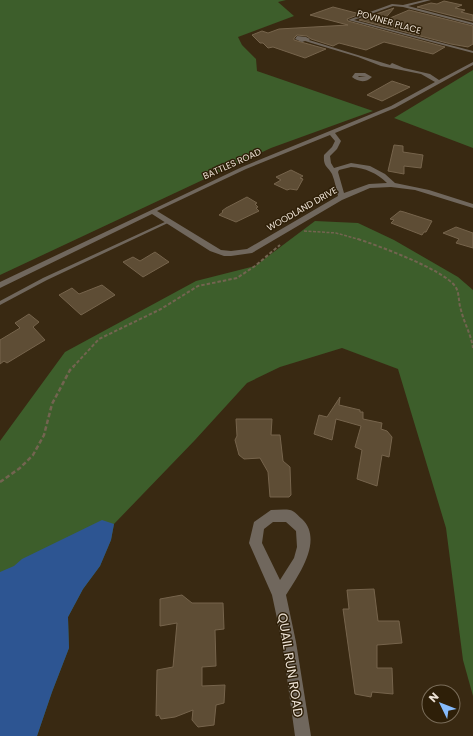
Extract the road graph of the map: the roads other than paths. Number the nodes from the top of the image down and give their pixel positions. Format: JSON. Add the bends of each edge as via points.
{"nodes":[{"id":1,"x":411,"y":0,"type":"edge"},
{"id":2,"x":429,"y":0,"type":"edge"},
{"id":3,"x":393,"y":5,"type":"junction"},
{"id":4,"x":403,"y":6,"type":"junction"},
{"id":5,"x":473,"y":24,"type":"edge"},
{"id":6,"x":307,"y":40,"type":"dead end"},
{"id":7,"x":473,"y":52,"type":"edge"},
{"id":8,"x":360,"y":56,"type":"junction"},
{"id":9,"x":473,"y":63,"type":"edge"},
{"id":10,"x":384,"y":66,"type":"junction"},
{"id":11,"x":378,"y":68,"type":"dead end"},
{"id":12,"x":399,"y":68,"type":"junction"},
{"id":13,"x":372,"y":72,"type":"dead end"},
{"id":14,"x":366,"y":75,"type":"dead end"},
{"id":15,"x":411,"y":76,"type":"dead end"},
{"id":16,"x":423,"y":81,"type":"dead end"},
{"id":17,"x":439,"y":83,"type":"junction"},
{"id":18,"x":331,"y":132,"type":"junction"},
{"id":19,"x":335,"y":172,"type":"junction"},
{"id":20,"x":394,"y":186,"type":"junction"},
{"id":21,"x":342,"y":198,"type":"junction"},
{"id":22,"x":473,"y":206,"type":"edge"},
{"id":23,"x":152,"y":211,"type":"junction"},
{"id":24,"x":168,"y":222,"type":"junction"},
{"id":25,"x":0,"y":284,"type":"edge"},
{"id":26,"x":0,"y":303,"type":"edge"},
{"id":27,"x":279,"y":594,"type":"junction"},
{"id":28,"x":303,"y":736,"type":"edge"}],
"edges":[{"from":1,"to":3,"type":"street"},
{"from":2,"to":4,"type":"street"},
{"from":3,"to":4,"type":"street","name":"POVINER PLACE"},
{"from":3,"to":7,"type":"street","name":"POVINER PLACE","via":[[348,21]]},
{"from":4,"to":5,"type":"street","name":"POVINER PLACE"},
{"from":6,"to":8,"type":"street"},
{"from":8,"to":10,"type":"street"},
{"from":8,"to":12,"type":"street","via":[[385,61]]},
{"from":9,"to":17,"type":"street","name":"BATTLES ROAD"},
{"from":10,"to":11,"type":"street"},
{"from":10,"to":12,"type":"street"},
{"from":12,"to":15,"type":"street"},
{"from":12,"to":17,"type":"street","via":[[430,76]]},
{"from":13,"to":14,"type":"street"},
{"from":16,"to":17,"type":"street"},
{"from":17,"to":18,"type":"street","name":"BATTLES ROAD","via":[[393,107]]},
{"from":18,"to":19,"type":"street","via":[[338,141],[326,158],[328,165]]},
{"from":18,"to":23,"type":"street","name":"BATTLES ROAD","via":[[276,154]]},
{"from":19,"to":20,"type":"street","via":[[341,166],[354,165],[383,175]]},
{"from":19,"to":21,"type":"street"},
{"from":20,"to":21,"type":"street","name":"WOODLAND DRIVE","via":[[370,186]]},
{"from":20,"to":22,"type":"street","name":"WOODLAND DRIVE","via":[[414,189]]},
{"from":21,"to":24,"type":"street","name":"WOODLAND DRIVE","via":[[249,251],[236,254],[214,251]]},
{"from":23,"to":24,"type":"street","name":"WOODLAND DRIVE"},
{"from":23,"to":25,"type":"street","name":"BATTLES ROAD"},
{"from":24,"to":26,"type":"lane"},
{"from":27,"to":27,"type":"street","name":"QUAIL RUN ROAD","via":[[299,562],[304,547],[302,528],[289,516],[270,516],[258,526],[255,543]]},
{"from":27,"to":28,"type":"street","name":"QUAIL RUN ROAD"}]}
